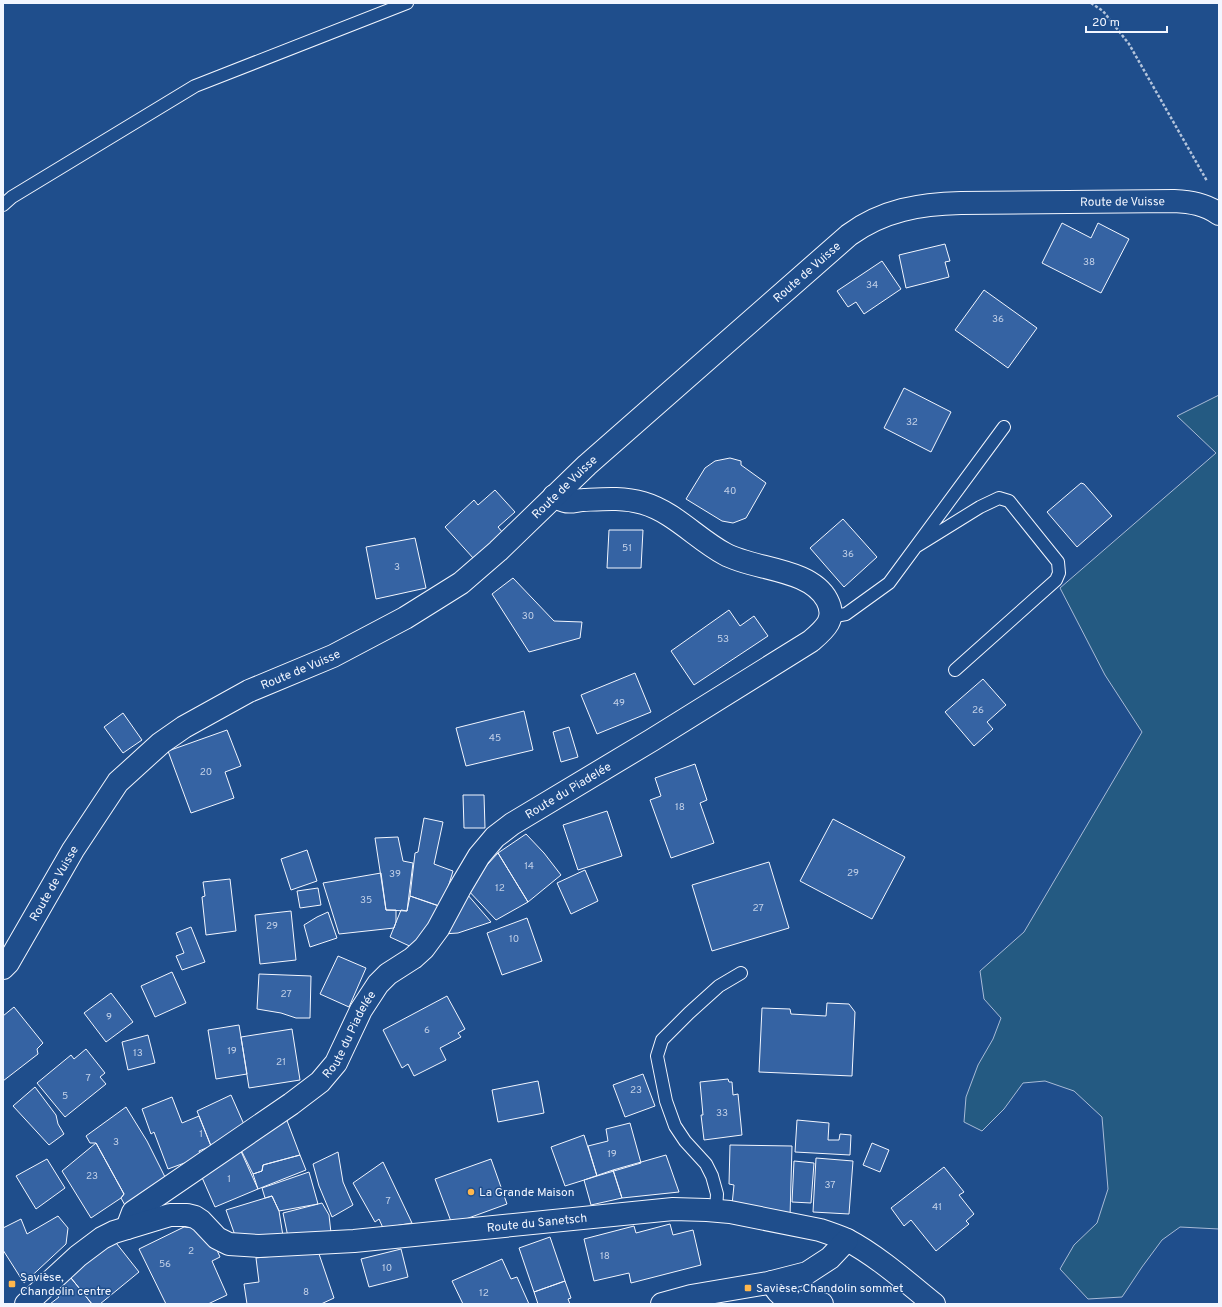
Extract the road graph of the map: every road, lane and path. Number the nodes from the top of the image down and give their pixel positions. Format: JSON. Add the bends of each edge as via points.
{"nodes":[{"id":1,"x":407,"y":3,"type":"edge"},
{"id":2,"x":1091,"y":3,"type":"edge"},
{"id":3,"x":3,"y":205,"type":"edge"},
{"id":4,"x":1215,"y":212,"type":"edge"},
{"id":5,"x":1004,"y":427,"type":"dead end"},
{"id":6,"x":554,"y":496,"type":"junction"},
{"id":7,"x":917,"y":546,"type":"junction"},
{"id":8,"x":830,"y":617,"type":"junction"},
{"id":9,"x":955,"y":670,"type":"dead end"},
{"id":10,"x":3,"y":968,"type":"edge"},
{"id":11,"x":741,"y":973,"type":"dead end"},
{"id":12,"x":716,"y":1211,"type":"junction"},
{"id":13,"x":127,"y":1228,"type":"junction"},
{"id":14,"x":847,"y":1240,"type":"junction"},
{"id":15,"x":772,"y":1282,"type":"junction"},
{"id":16,"x":26,"y":1304,"type":"edge"},
{"id":17,"x":662,"y":1304,"type":"edge"},
{"id":18,"x":822,"y":1304,"type":"edge"},
{"id":19,"x":934,"y":1304,"type":"edge"}],
"edges":[{"from":1,"to":3,"type":"lane","via":[[195,86],[12,196]]},
{"from":2,"to":4,"type":"path","via":[[1104,11],[1133,51],[1210,185]]},
{"from":4,"to":6,"type":"street","name":"Route de Vuisse","via":[[1190,202],[953,203],[924,205],[874,218],[849,235]]},
{"from":5,"to":7,"type":"lane"},
{"from":6,"to":8,"type":"street","via":[[570,502],[617,498],[654,507],[726,555],[800,578],[813,585],[823,593],[830,607]]},
{"from":6,"to":10,"type":"street","name":"Route de Vuisse","via":[[461,583],[404,618],[333,656],[249,691],[184,727],[161,743],[118,782],[73,850]]},
{"from":7,"to":8,"type":"lane","via":[[888,583],[846,614]]},
{"from":7,"to":9,"type":"lane","via":[[999,498],[1009,502],[1058,562],[1059,573],[1056,580]]},
{"from":8,"to":13,"type":"street","name":"Route du Piadelée","via":[[826,628],[811,641],[512,824],[495,837],[479,856],[438,929],[424,948],[378,984],[362,1010],[336,1064],[320,1082],[133,1212]]},
{"from":11,"to":12,"type":"lane","via":[[719,986],[689,1013],[662,1040],[657,1056],[666,1101],[676,1126],[685,1141],[706,1164],[712,1176],[717,1194]]},
{"from":12,"to":13,"type":"street","name":"Route du Sanetsch","via":[[672,1209],[293,1245],[229,1244],[217,1238],[201,1221],[187,1214],[170,1215]]},
{"from":12,"to":14,"type":"street","name":"Route du Sanetsch","via":[[820,1230]]},
{"from":13,"to":16,"type":"street","name":"Route du Sanetsch","via":[[114,1232],[78,1256]]},
{"from":14,"to":15,"type":"street","via":[[830,1258],[807,1273]]},
{"from":14,"to":19,"type":"street","name":"Route du Sanetsch"},
{"from":15,"to":17,"type":"street","via":[[691,1296]]},
{"from":15,"to":18,"type":"street","via":[[785,1299]]}]}
